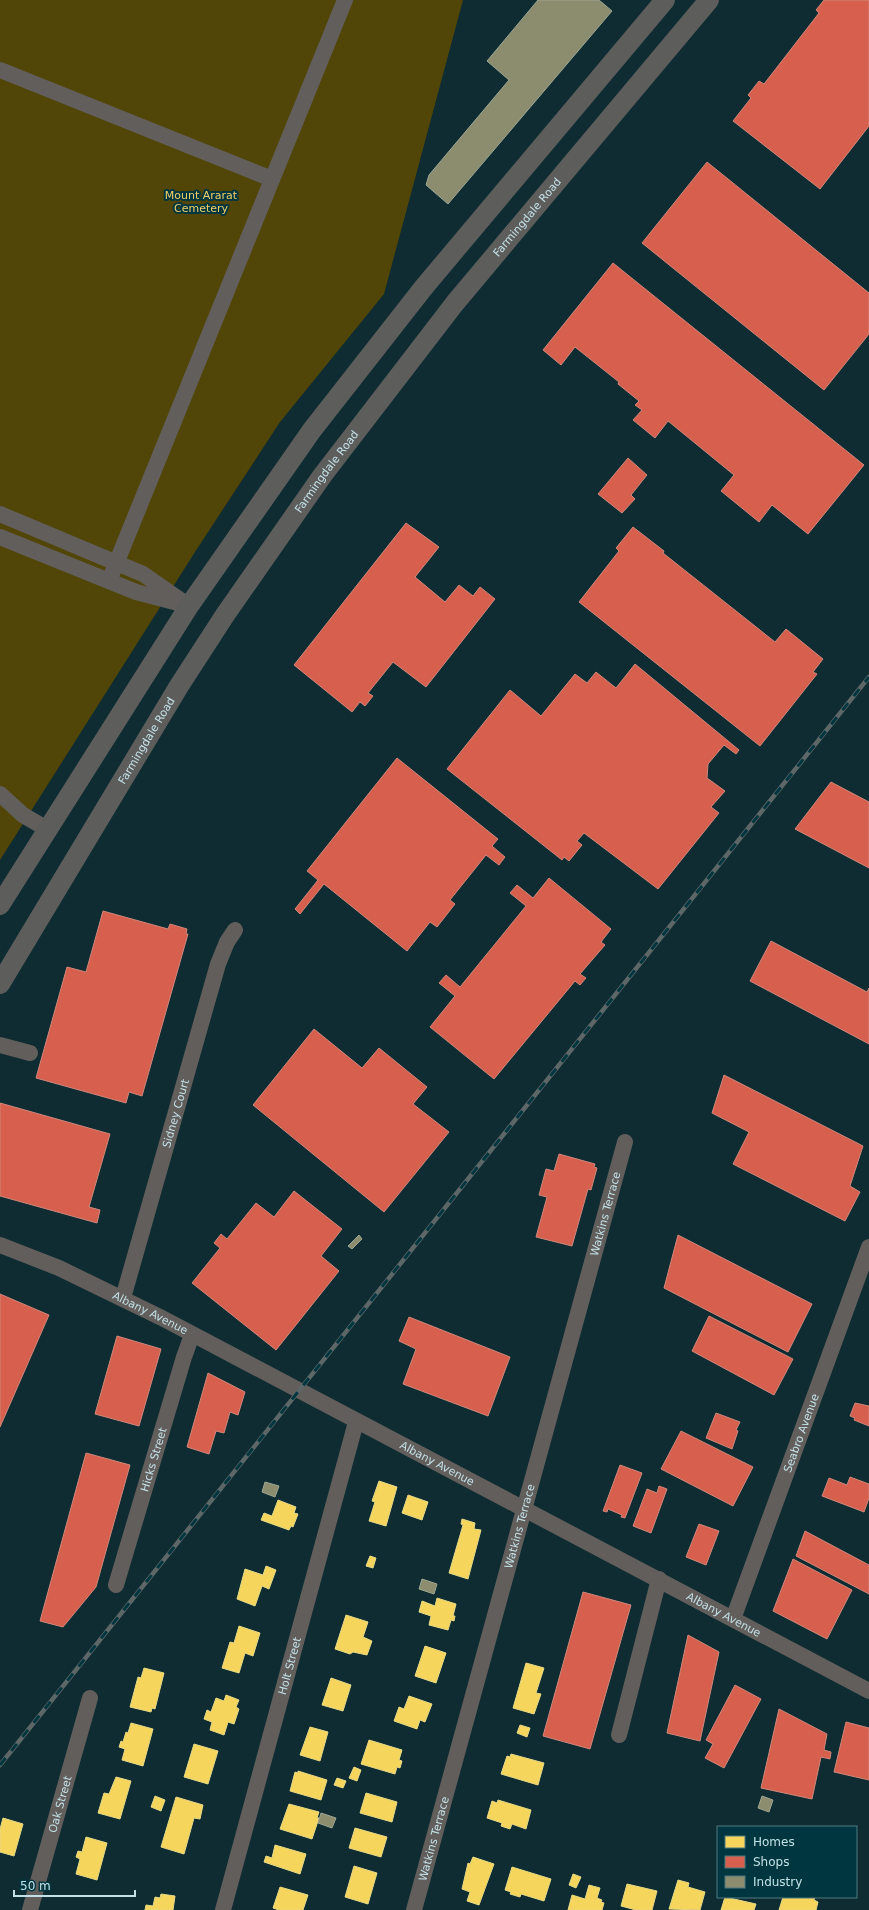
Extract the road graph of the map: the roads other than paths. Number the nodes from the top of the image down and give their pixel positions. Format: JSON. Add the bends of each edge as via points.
{"nodes":[{"id":1,"x":345,"y":0,"type":"edge"},
{"id":2,"x":665,"y":0,"type":"edge"},
{"id":3,"x":709,"y":0,"type":"edge"},
{"id":4,"x":0,"y":70,"type":"edge"},
{"id":5,"x":272,"y":180,"type":"junction"},
{"id":6,"x":0,"y":514,"type":"edge"},
{"id":7,"x":0,"y":537,"type":"edge"},
{"id":8,"x":117,"y":562,"type":"junction"},
{"id":9,"x":109,"y":581,"type":"junction"},
{"id":10,"x":189,"y":606,"type":"junction"},
{"id":11,"x":0,"y":794,"type":"edge"},
{"id":12,"x":47,"y":830,"type":"junction"},
{"id":13,"x":0,"y":905,"type":"edge"},
{"id":14,"x":235,"y":930,"type":"dead end"},
{"id":15,"x":0,"y":984,"type":"edge"},
{"id":16,"x":0,"y":1045,"type":"edge"},
{"id":17,"x":30,"y":1053,"type":"dead end"},
{"id":18,"x":625,"y":1142,"type":"dead end"},
{"id":19,"x":0,"y":1245,"type":"edge"},
{"id":20,"x":869,"y":1247,"type":"edge"},
{"id":21,"x":123,"y":1298,"type":"junction"},
{"id":22,"x":192,"y":1335,"type":"junction"},
{"id":23,"x":356,"y":1422,"type":"junction"},
{"id":24,"x":524,"y":1508,"type":"junction"},
{"id":25,"x":659,"y":1579,"type":"junction"},
{"id":26,"x":116,"y":1584,"type":"dead end"},
{"id":27,"x":733,"y":1619,"type":"junction"},
{"id":28,"x":869,"y":1691,"type":"edge"},
{"id":29,"x":90,"y":1698,"type":"dead end"},
{"id":30,"x":619,"y":1735,"type":"dead end"},
{"id":31,"x":30,"y":1910,"type":"edge"},
{"id":32,"x":223,"y":1910,"type":"edge"},
{"id":33,"x":414,"y":1910,"type":"edge"}],
"edges":[{"from":1,"to":5,"type":"street"},
{"from":2,"to":10,"type":"main road","via":[[387,333],[312,430]]},
{"from":3,"to":15,"type":"main road","name":"Farmingdale Road","via":[[455,303],[304,501],[179,686]]},
{"from":4,"to":5,"type":"street"},
{"from":5,"to":8,"type":"street"},
{"from":6,"to":8,"type":"street"},
{"from":7,"to":9,"type":"street"},
{"from":8,"to":9,"type":"street"},
{"from":8,"to":10,"type":"street","via":[[143,574]]},
{"from":9,"to":10,"type":"street","via":[[136,592]]},
{"from":10,"to":12,"type":"main road"},
{"from":11,"to":12,"type":"street","via":[[23,815]]},
{"from":12,"to":13,"type":"main road"},
{"from":14,"to":21,"type":"street","name":"Sidney Court","via":[[218,964]]},
{"from":16,"to":17,"type":"street"},
{"from":18,"to":24,"type":"street","name":"Watkins Terrace"},
{"from":19,"to":21,"type":"street","name":"Albany Avenue"},
{"from":20,"to":27,"type":"street","name":"Seabro Avenue"},
{"from":21,"to":22,"type":"street","name":"Albany Avenue"},
{"from":22,"to":23,"type":"street","name":"Albany Avenue"},
{"from":22,"to":26,"type":"street","name":"Hicks Street"},
{"from":23,"to":24,"type":"street","name":"Albany Avenue"},
{"from":23,"to":32,"type":"street","name":"Holt Street"},
{"from":24,"to":25,"type":"street","name":"Albany Avenue"},
{"from":24,"to":33,"type":"street","name":"Watkins Terrace"},
{"from":25,"to":27,"type":"street","name":"Albany Avenue"},
{"from":25,"to":30,"type":"street"},
{"from":27,"to":28,"type":"street","name":"Albany Avenue"},
{"from":29,"to":31,"type":"street","name":"Oak Street"}]}
